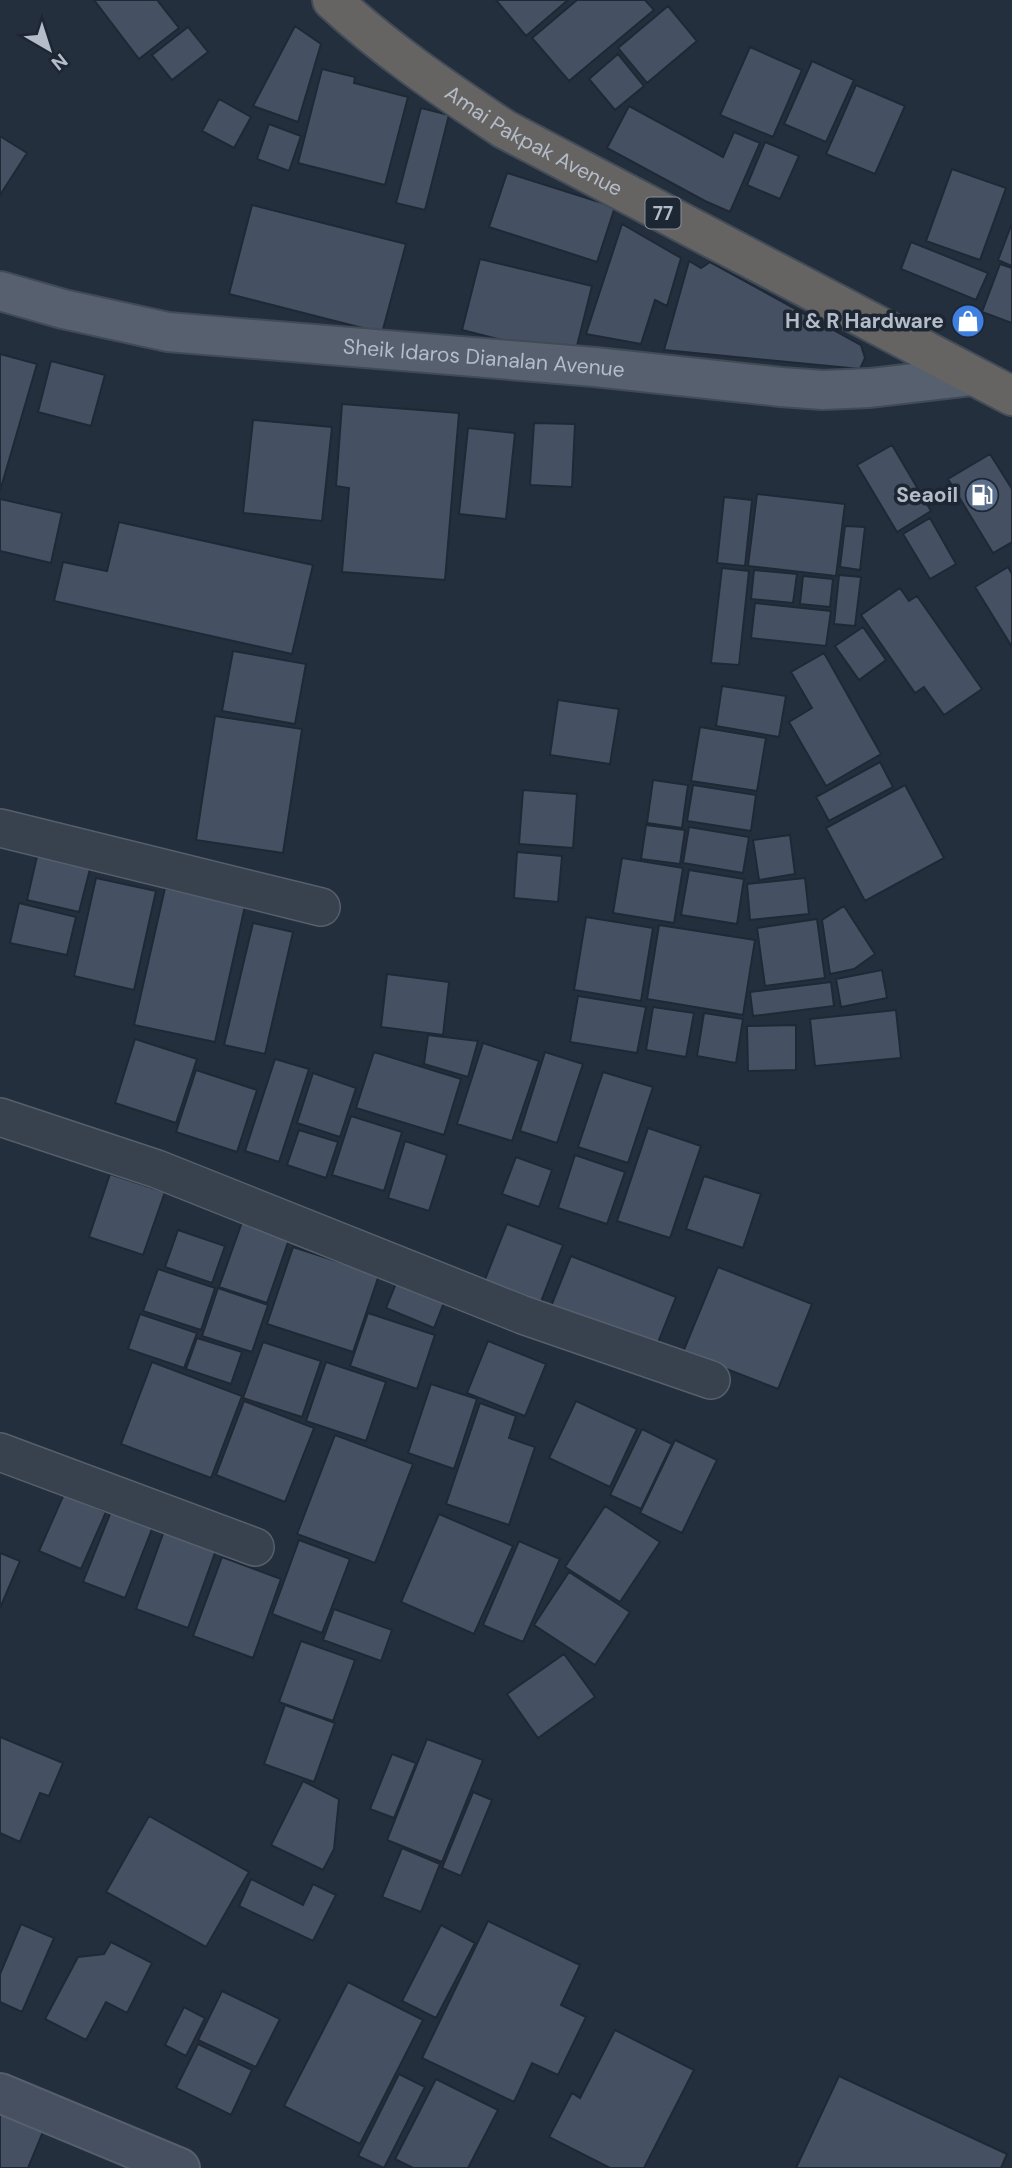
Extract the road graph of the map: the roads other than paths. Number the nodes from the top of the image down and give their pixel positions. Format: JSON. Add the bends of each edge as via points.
{"nodes":[{"id":1,"x":332,"y":0,"type":"edge"},
{"id":2,"x":0,"y":291,"type":"edge"},
{"id":3,"x":973,"y":376,"type":"junction"},
{"id":4,"x":1010,"y":398,"type":"edge"},
{"id":5,"x":0,"y":828,"type":"edge"},
{"id":6,"x":321,"y":907,"type":"dead end"},
{"id":7,"x":0,"y":1117,"type":"edge"},
{"id":8,"x":711,"y":1380,"type":"dead end"},
{"id":9,"x":0,"y":1452,"type":"edge"},
{"id":10,"x":256,"y":1547,"type":"dead end"},
{"id":11,"x":0,"y":2093,"type":"edge"},
{"id":12,"x":180,"y":2168,"type":"edge"}],
"edges":[{"from":1,"to":3,"type":"highway","name":"Amai Pakpak Avenue","number":"77","via":[[439,86],[504,129]]},
{"from":2,"to":3,"type":"main road","name":"Sheik Idaros Dianalan Avenue","via":[[168,332],[781,387],[870,388]]},
{"from":3,"to":4,"type":"highway","name":"Amai Pakpak Avenue","number":"77"},
{"from":5,"to":6,"type":"street"},
{"from":7,"to":8,"type":"street","via":[[157,1169],[523,1314]]},
{"from":9,"to":10,"type":"street"},
{"from":11,"to":12,"type":"main road"}]}
